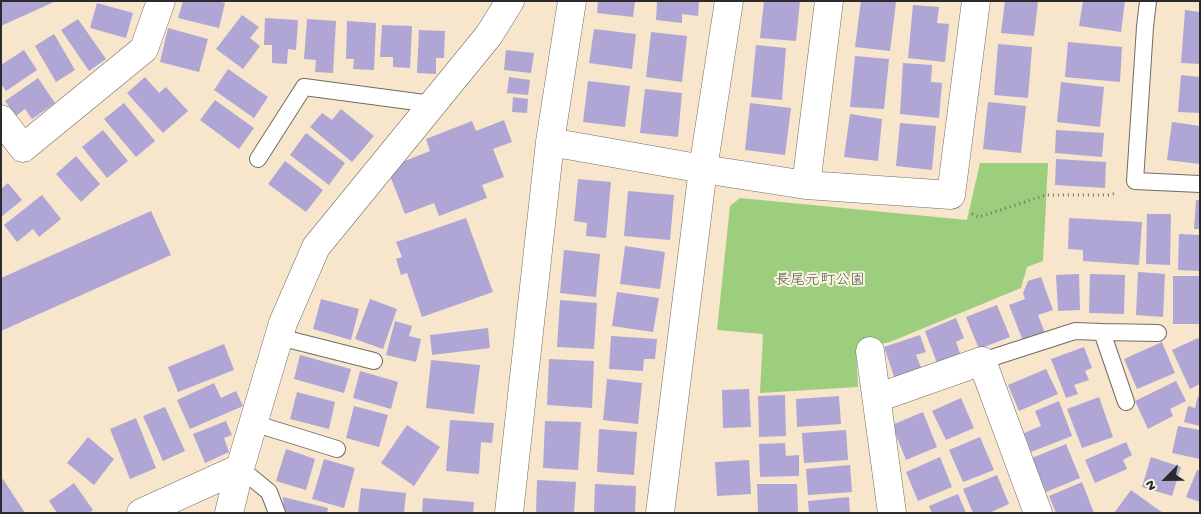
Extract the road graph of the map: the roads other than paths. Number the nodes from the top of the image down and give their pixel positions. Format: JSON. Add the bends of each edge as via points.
{"nodes":[{"id":1,"x":161,"y":1,"type":"edge"},
{"id":2,"x":510,"y":1,"type":"edge"},
{"id":3,"x":572,"y":1,"type":"edge"},
{"id":4,"x":729,"y":1,"type":"edge"},
{"id":5,"x":829,"y":1,"type":"edge"},
{"id":6,"x":976,"y":1,"type":"edge"},
{"id":7,"x":1148,"y":1,"type":"edge"},
{"id":8,"x":432,"y":104,"type":"junction"},
{"id":9,"x":1,"y":119,"type":"edge"},
{"id":10,"x":550,"y":142,"type":"junction"},
{"id":11,"x":258,"y":159,"type":"dead end"},
{"id":12,"x":703,"y":169,"type":"junction"},
{"id":13,"x":1200,"y":184,"type":"edge"},
{"id":14,"x":806,"y":185,"type":"junction"},
{"id":15,"x":1102,"y":332,"type":"junction"},
{"id":16,"x":1158,"y":333,"type":"dead end"},
{"id":17,"x":279,"y":337,"type":"junction"},
{"id":18,"x":870,"y":351,"type":"dead end"},
{"id":19,"x":374,"y":361,"type":"dead end"},
{"id":20,"x":982,"y":361,"type":"junction"},
{"id":21,"x":877,"y":398,"type":"junction"},
{"id":22,"x":1126,"y":402,"type":"dead end"},
{"id":23,"x":253,"y":423,"type":"junction"},
{"id":24,"x":337,"y":449,"type":"dead end"},
{"id":25,"x":240,"y":468,"type":"junction"},
{"id":26,"x":141,"y":513,"type":"edge"},
{"id":27,"x":229,"y":513,"type":"edge"},
{"id":28,"x":277,"y":513,"type":"edge"},
{"id":29,"x":509,"y":513,"type":"edge"},
{"id":30,"x":660,"y":513,"type":"edge"},
{"id":31,"x":892,"y":513,"type":"edge"},
{"id":32,"x":1038,"y":513,"type":"edge"}],
"edges":[{"from":1,"to":9,"type":"street","via":[[144,49],[23,148]]},
{"from":2,"to":8,"type":"street","via":[[489,35]]},
{"from":3,"to":10,"type":"street"},
{"from":4,"to":12,"type":"street"},
{"from":5,"to":14,"type":"street"},
{"from":6,"to":14,"type":"street","via":[[951,194]]},
{"from":7,"to":13,"type":"lane","via":[[1135,181]]},
{"from":8,"to":11,"type":"lane","via":[[304,87]]},
{"from":8,"to":17,"type":"street","via":[[316,248]]},
{"from":10,"to":12,"type":"street"},
{"from":10,"to":29,"type":"street"},
{"from":12,"to":14,"type":"street"},
{"from":12,"to":30,"type":"street"},
{"from":15,"to":16,"type":"lane"},
{"from":15,"to":20,"type":"lane","via":[[1075,331]]},
{"from":15,"to":22,"type":"lane"},
{"from":17,"to":19,"type":"lane"},
{"from":17,"to":23,"type":"street"},
{"from":18,"to":21,"type":"street"},
{"from":20,"to":21,"type":"street"},
{"from":20,"to":32,"type":"street"},
{"from":21,"to":31,"type":"street"},
{"from":23,"to":24,"type":"lane"},
{"from":23,"to":25,"type":"street"},
{"from":25,"to":26,"type":"street"},
{"from":25,"to":27,"type":"street"},
{"from":25,"to":28,"type":"lane","via":[[269,492]]}]}
